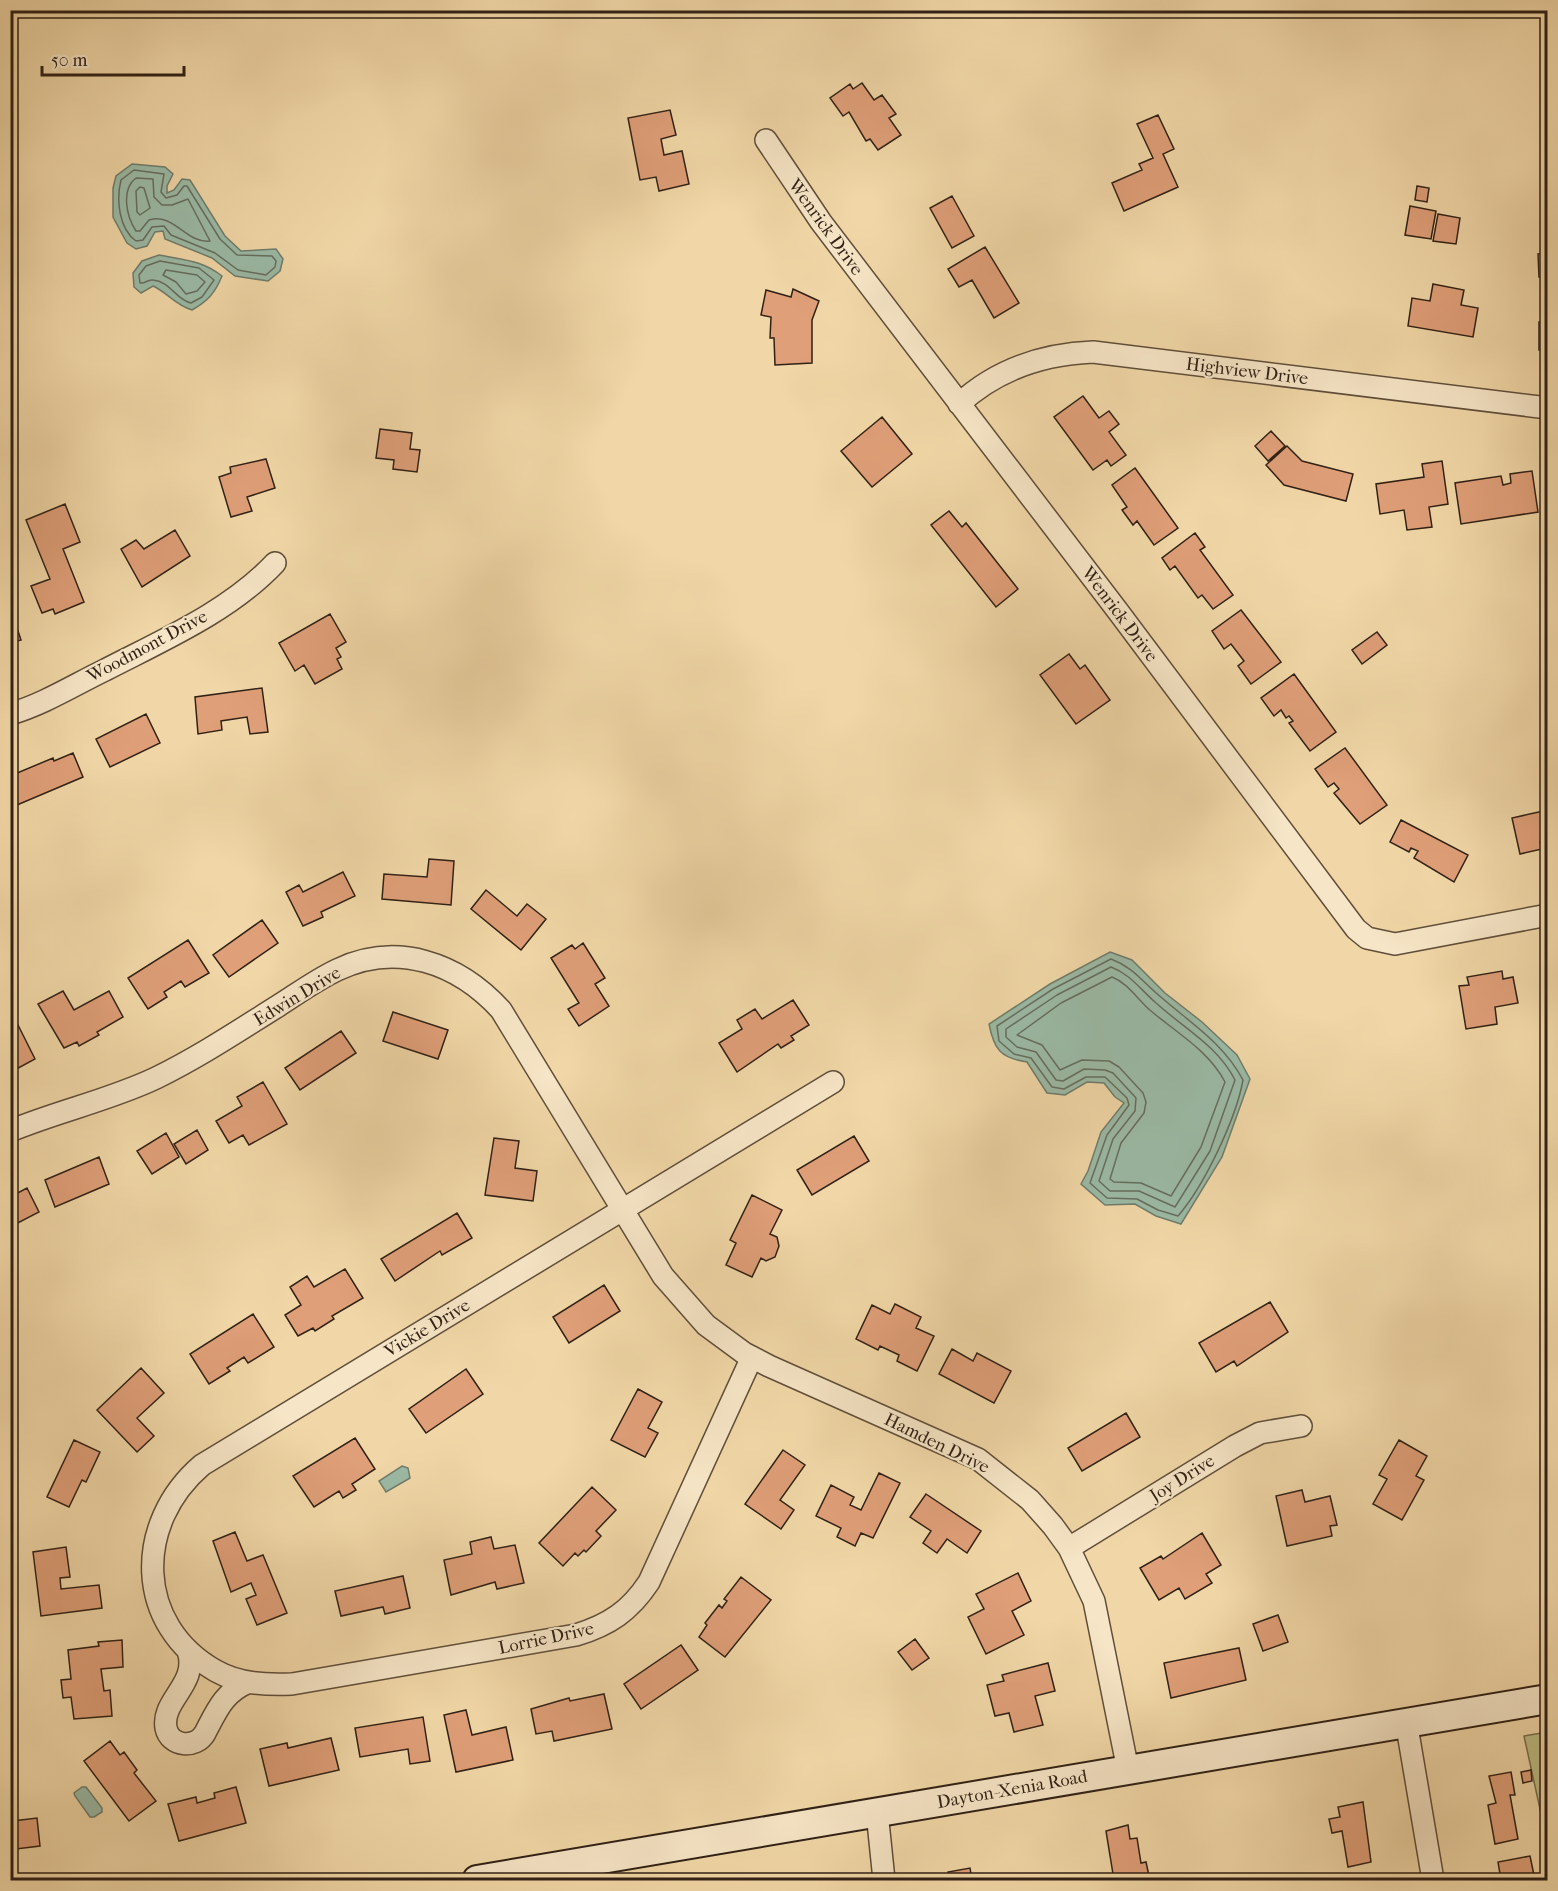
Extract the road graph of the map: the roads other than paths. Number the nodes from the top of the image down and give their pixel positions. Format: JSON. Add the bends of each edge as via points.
{"nodes":[{"id":1,"x":766,"y":140,"type":"dead end"},
{"id":2,"x":959,"y":404,"type":"junction"},
{"id":3,"x":1548,"y":408,"type":"edge"},
{"id":4,"x":275,"y":563,"type":"dead end"},
{"id":5,"x":10,"y":714,"type":"edge"},
{"id":6,"x":1548,"y":915,"type":"edge"},
{"id":7,"x":833,"y":1082,"type":"dead end"},
{"id":8,"x":10,"y":1131,"type":"edge"},
{"id":9,"x":622,"y":1210,"type":"junction"},
{"id":10,"x":752,"y":1357,"type":"junction"},
{"id":11,"x":1301,"y":1426,"type":"dead end"},
{"id":12,"x":1069,"y":1548,"type":"junction"},
{"id":13,"x":188,"y":1651,"type":"junction"},
{"id":14,"x":249,"y":1682,"type":"junction"},
{"id":15,"x":1548,"y":1698,"type":"edge"},
{"id":16,"x":1406,"y":1721,"type":"junction"},
{"id":17,"x":1128,"y":1770,"type":"junction"},
{"id":18,"x":877,"y":1812,"type":"junction"},
{"id":19,"x":477,"y":1881,"type":"edge"},
{"id":20,"x":885,"y":1881,"type":"edge"},
{"id":21,"x":1433,"y":1881,"type":"edge"}],
"edges":[{"from":1,"to":2,"type":"street","name":"Wenrick Drive","via":[[821,222]]},
{"from":2,"to":3,"type":"street","name":"Highview Drive","via":[[984,384],[1013,369],[1055,355],[1093,352]]},
{"from":2,"to":6,"type":"street","name":"Wenrick Drive","via":[[1356,929],[1367,938],[1395,944]]},
{"from":4,"to":5,"type":"street","name":"Woodmont Drive","via":[[254,585],[218,608],[42,702]]},
{"from":7,"to":9,"type":"street","name":"Vickie Drive"},
{"from":8,"to":9,"type":"street","name":"Edwin Drive","via":[[155,1078],[195,1058],[342,968],[378,958],[408,958],[461,975],[501,1010]]},
{"from":9,"to":10,"type":"street","name":"Hamden Drive","via":[[682,1302],[721,1337]]},
{"from":9,"to":13,"type":"street","name":"Vickie Drive","via":[[219,1454],[187,1478],[160,1519],[152,1565],[161,1612]]},
{"from":10,"to":12,"type":"street","name":"Hamden Drive","via":[[978,1459],[1030,1500]]},
{"from":10,"to":14,"type":"street","name":"Lorrie Drive","via":[[649,1582],[623,1613],[604,1626],[576,1635],[292,1684]]},
{"from":11,"to":12,"type":"street","name":"Joy Drive","via":[[1260,1433],[1234,1446]]},
{"from":12,"to":17,"type":"street","name":"Hamden Drive","via":[[1094,1601]]},
{"from":13,"to":14,"type":"street","name":"Lorrie Drive","via":[[217,1672]]},
{"from":13,"to":14,"type":"street","via":[[190,1673],[166,1721],[168,1733],[177,1742],[189,1744],[202,1737],[224,1697]]},
{"from":15,"to":16,"type":"main road","name":"Dayton-Xenia Road"},
{"from":16,"to":17,"type":"main road","name":"Dayton-Xenia Road"},
{"from":16,"to":21,"type":"street"},
{"from":17,"to":18,"type":"main road","name":"Dayton-Xenia Road"},
{"from":18,"to":19,"type":"main road","name":"Dayton-Xenia Road"},
{"from":18,"to":20,"type":"street"}]}
